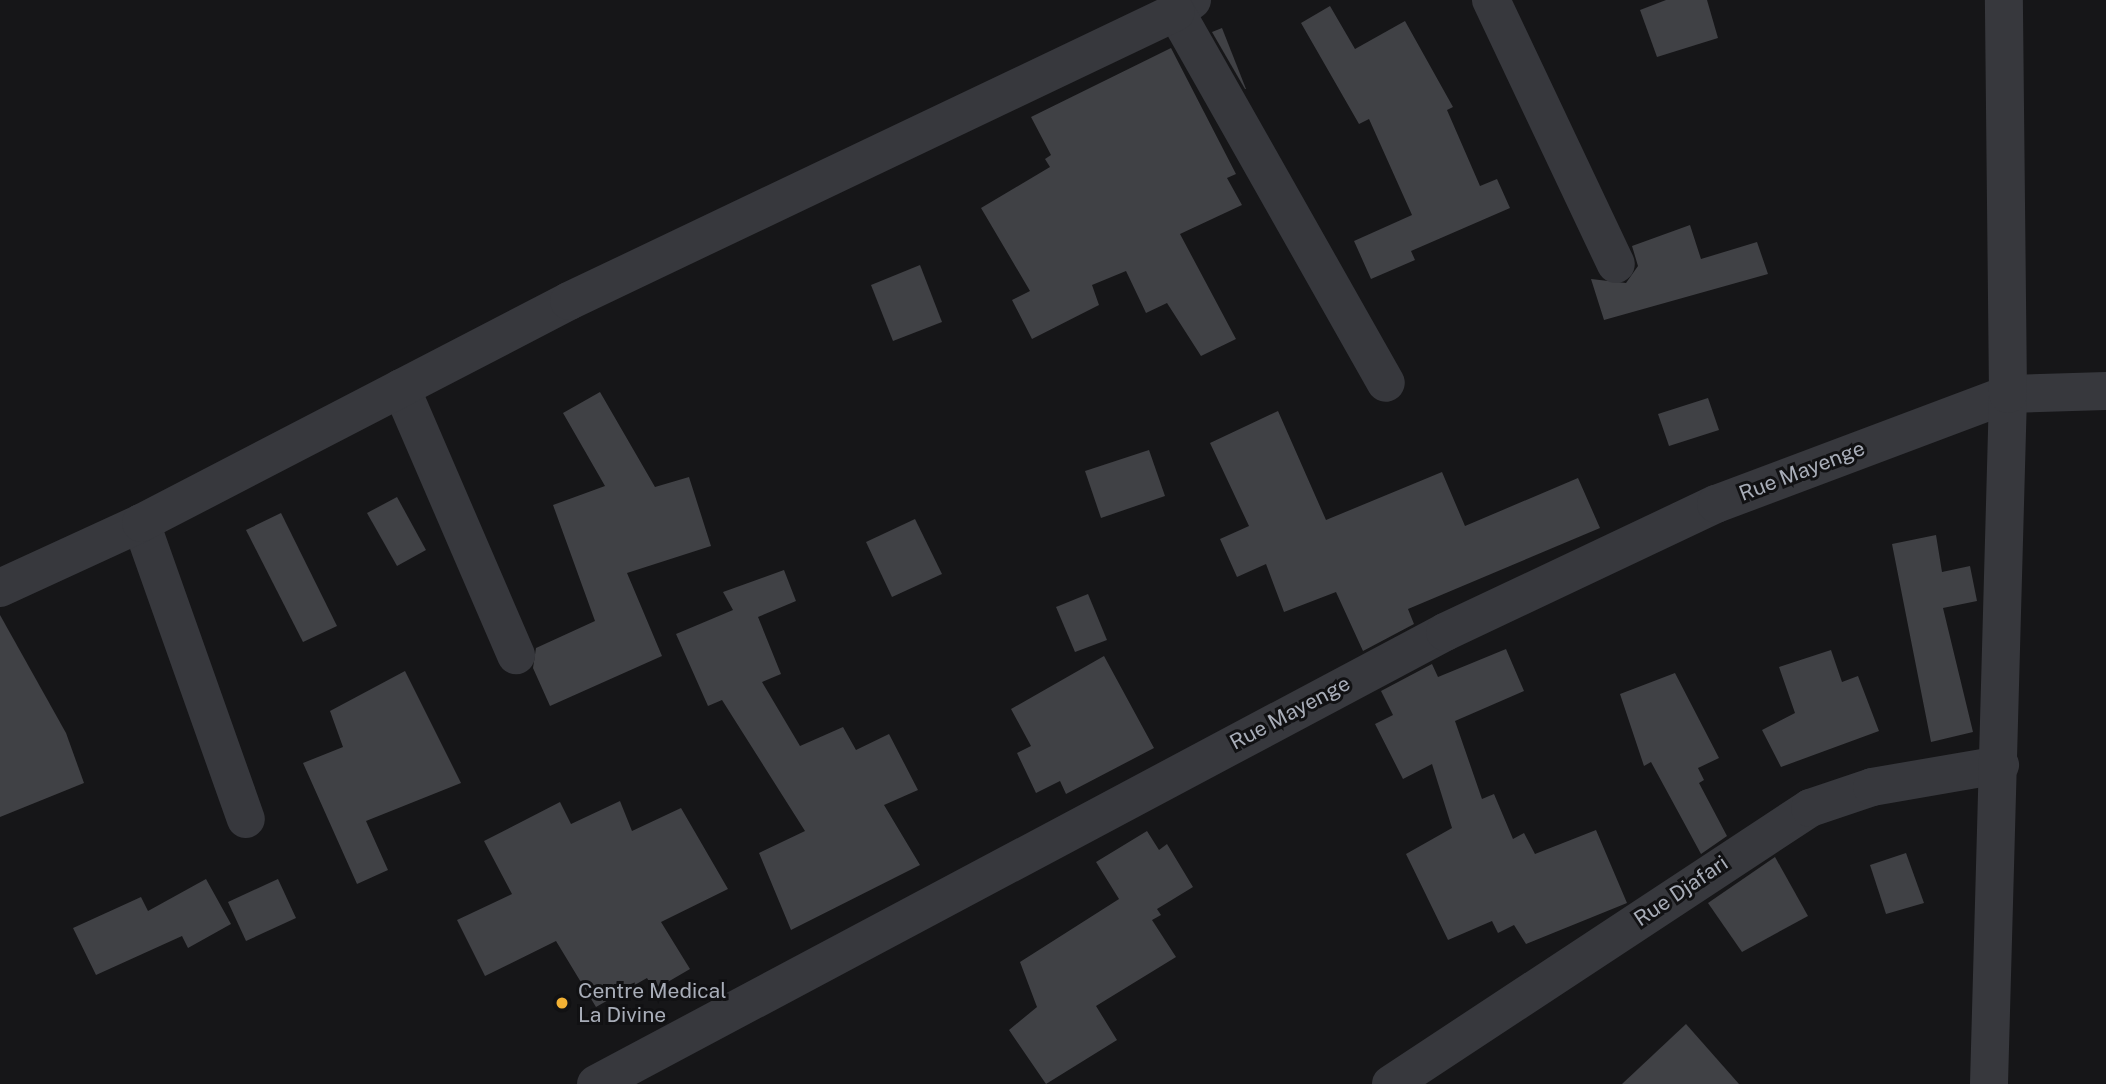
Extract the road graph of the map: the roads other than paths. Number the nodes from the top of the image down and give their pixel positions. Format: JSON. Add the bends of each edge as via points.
{"nodes":[{"id":1,"x":1491,"y":0,"type":"edge"},
{"id":2,"x":2004,"y":0,"type":"edge"},
{"id":3,"x":1184,"y":6,"type":"edge"},
{"id":4,"x":1616,"y":264,"type":"dead end"},
{"id":5,"x":1386,"y":383,"type":"dead end"},
{"id":6,"x":401,"y":388,"type":"junction"},
{"id":7,"x":2106,"y":391,"type":"edge"},
{"id":8,"x":2008,"y":394,"type":"junction"},
{"id":9,"x":141,"y":523,"type":"junction"},
{"id":10,"x":0,"y":588,"type":"edge"},
{"id":11,"x":516,"y":655,"type":"dead end"},
{"id":12,"x":2000,"y":765,"type":"junction"},
{"id":13,"x":246,"y":819,"type":"dead end"},
{"id":14,"x":598,"y":1083,"type":"edge"},
{"id":15,"x":1391,"y":1084,"type":"edge"},
{"id":16,"x":1989,"y":1084,"type":"edge"}],
"edges":[{"from":1,"to":4,"type":"street"},
{"from":2,"to":8,"type":"street"},
{"from":3,"to":5,"type":"street"},
{"from":3,"to":6,"type":"street"},
{"from":6,"to":9,"type":"street"},
{"from":6,"to":11,"type":"street"},
{"from":7,"to":8,"type":"street","name":"Rue Mayenge"},
{"from":8,"to":12,"type":"street"},
{"from":8,"to":14,"type":"street","name":"Rue Mayenge","via":[[1716,504],[1445,632]]},
{"from":9,"to":10,"type":"street"},
{"from":9,"to":13,"type":"street"},
{"from":12,"to":15,"type":"street","name":"Rue Djafari","via":[[1872,787],[1810,808]]},
{"from":12,"to":16,"type":"street"}]}
